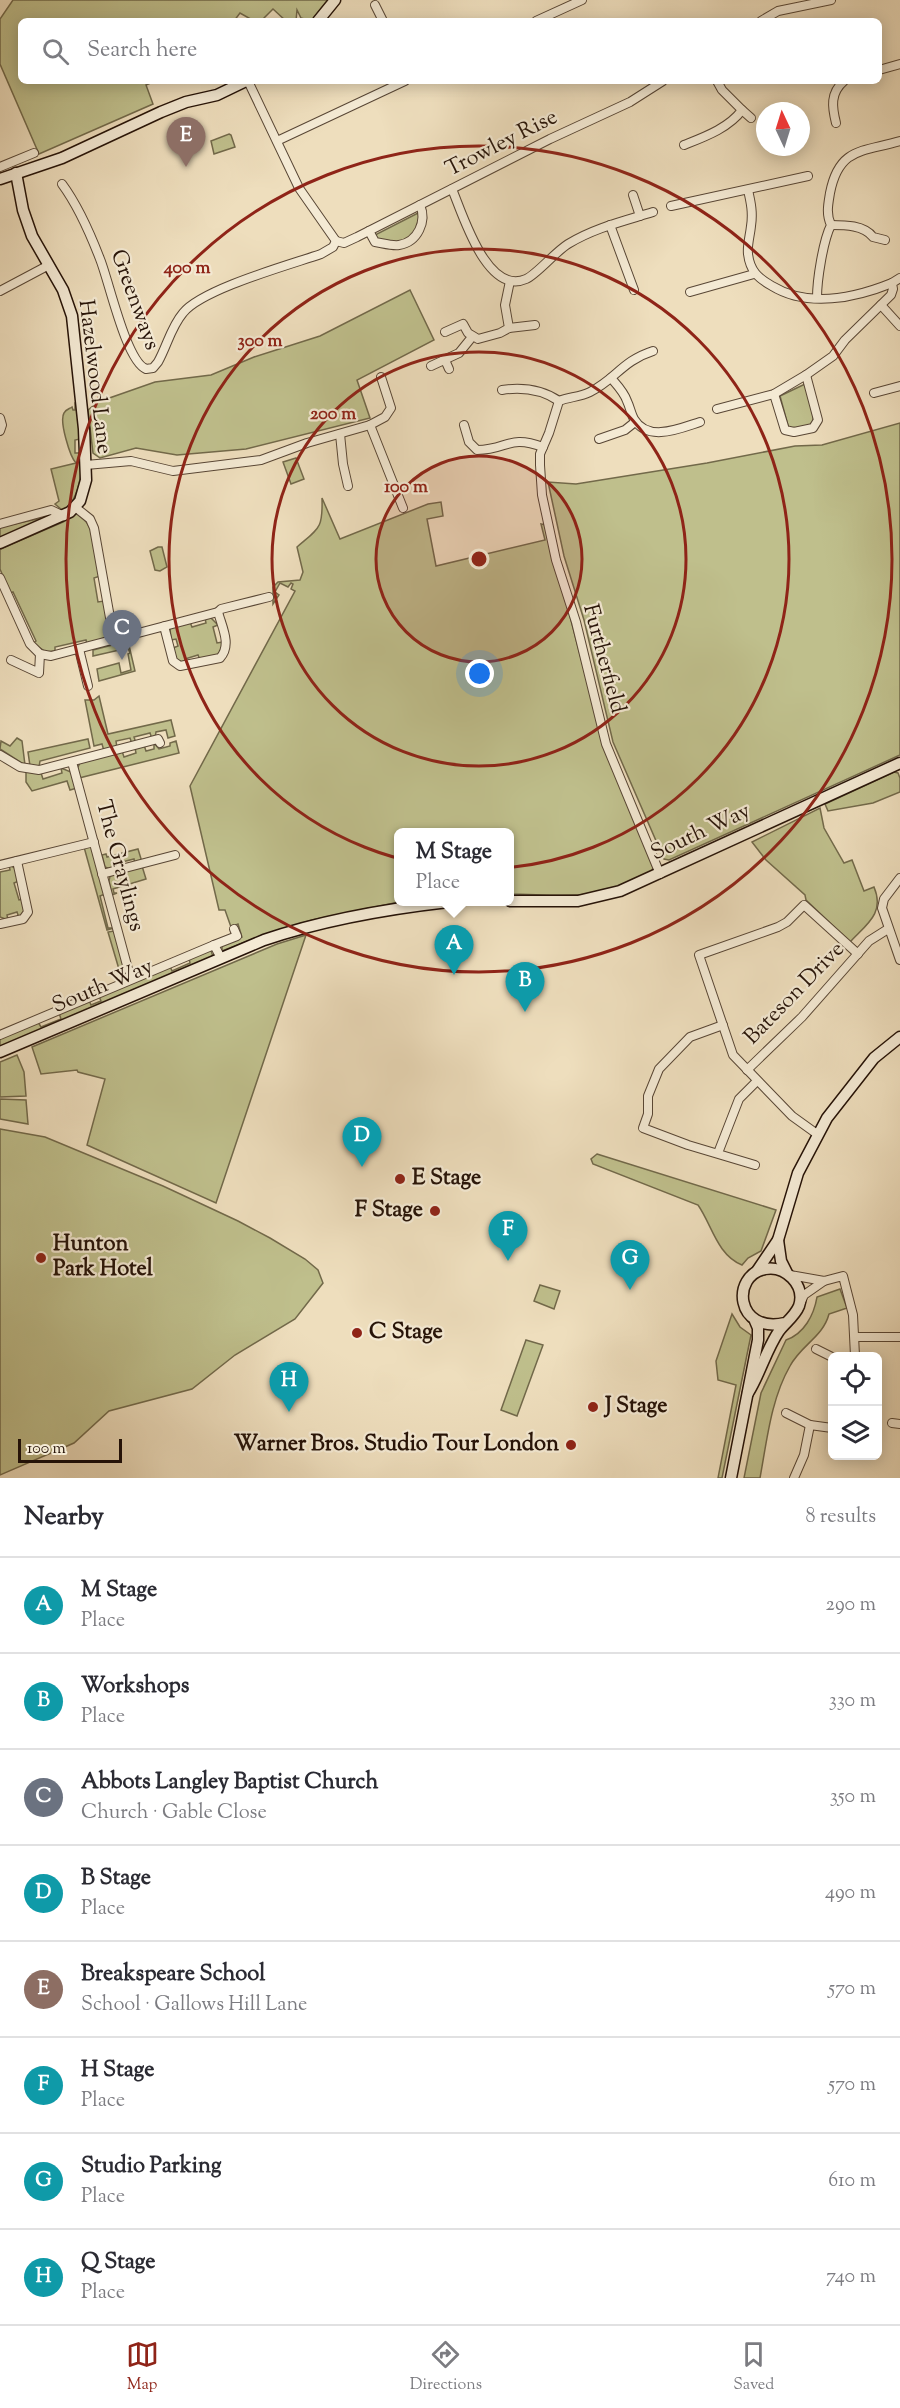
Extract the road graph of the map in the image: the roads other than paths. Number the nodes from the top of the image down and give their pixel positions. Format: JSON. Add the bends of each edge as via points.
{"nodes":[{"id":1,"x":334,"y":0,"type":"edge"},
{"id":2,"x":581,"y":0,"type":"edge"},
{"id":3,"x":831,"y":0,"type":"edge"},
{"id":4,"x":375,"y":5,"type":"dead end"},
{"id":5,"x":320,"y":18,"type":"edge"},
{"id":6,"x":382,"y":18,"type":"edge"},
{"id":7,"x":542,"y":18,"type":"edge"},
{"id":8,"x":766,"y":18,"type":"edge"},
{"id":9,"x":900,"y":64,"type":"edge"},
{"id":10,"x":882,"y":69,"type":"edge"},
{"id":11,"x":240,"y":84,"type":"edge"},
{"id":12,"x":248,"y":84,"type":"edge"},
{"id":13,"x":399,"y":84,"type":"edge"},
{"id":14,"x":658,"y":84,"type":"edge"},
{"id":15,"x":719,"y":84,"type":"edge"},
{"id":16,"x":841,"y":84,"type":"edge"},
{"id":17,"x":742,"y":110,"type":"junction"},
{"id":18,"x":751,"y":118,"type":"dead end"},
{"id":19,"x":836,"y":123,"type":"dead end"},
{"id":20,"x":277,"y":141,"type":"junction"},
{"id":21,"x":900,"y":141,"type":"edge"},
{"id":22,"x":684,"y":145,"type":"dead end"},
{"id":23,"x":33,"y":153,"type":"dead end"},
{"id":24,"x":0,"y":166,"type":"edge"},
{"id":25,"x":16,"y":173,"type":"junction"},
{"id":26,"x":808,"y":176,"type":"dead end"},
{"id":27,"x":0,"y":179,"type":"edge"},
{"id":28,"x":62,"y":184,"type":"dead end"},
{"id":29,"x":452,"y":189,"type":"junction"},
{"id":30,"x":748,"y":190,"type":"junction"},
{"id":31,"x":633,"y":195,"type":"dead end"},
{"id":32,"x":420,"y":205,"type":"junction"},
{"id":33,"x":671,"y":206,"type":"dead end"},
{"id":34,"x":653,"y":212,"type":"dead end"},
{"id":35,"x":639,"y":216,"type":"junction"},
{"id":36,"x":610,"y":225,"type":"junction"},
{"id":37,"x":831,"y":225,"type":"junction"},
{"id":38,"x":369,"y":231,"type":"junction"},
{"id":39,"x":885,"y":240,"type":"dead end"},
{"id":40,"x":336,"y":241,"type":"junction"},
{"id":41,"x":49,"y":265,"type":"junction"},
{"id":42,"x":754,"y":274,"type":"junction"},
{"id":43,"x":896,"y":280,"type":"edge"},
{"id":44,"x":510,"y":281,"type":"junction"},
{"id":45,"x":634,"y":290,"type":"dead end"},
{"id":46,"x":0,"y":291,"type":"edge"},
{"id":47,"x":690,"y":292,"type":"dead end"},
{"id":48,"x":817,"y":298,"type":"junction"},
{"id":49,"x":880,"y":305,"type":"junction"},
{"id":50,"x":535,"y":325,"type":"dead end"},
{"id":51,"x":900,"y":326,"type":"edge"},
{"id":52,"x":509,"y":328,"type":"junction"},
{"id":53,"x":445,"y":332,"type":"dead end"},
{"id":54,"x":472,"y":337,"type":"junction"},
{"id":55,"x":653,"y":351,"type":"dead end"},
{"id":56,"x":445,"y":360,"type":"junction"},
{"id":57,"x":431,"y":366,"type":"dead end"},
{"id":58,"x":449,"y":369,"type":"dead end"},
{"id":59,"x":807,"y":375,"type":"junction"},
{"id":60,"x":381,"y":377,"type":"dead end"},
{"id":61,"x":611,"y":378,"type":"junction"},
{"id":62,"x":900,"y":386,"type":"edge"},
{"id":63,"x":502,"y":390,"type":"dead end"},
{"id":64,"x":874,"y":393,"type":"dead end"},
{"id":65,"x":774,"y":394,"type":"junction"},
{"id":66,"x":559,"y":400,"type":"junction"},
{"id":67,"x":717,"y":409,"type":"dead end"},
{"id":68,"x":0,"y":418,"type":"edge"},
{"id":69,"x":635,"y":422,"type":"junction"},
{"id":70,"x":700,"y":422,"type":"dead end"},
{"id":71,"x":370,"y":424,"type":"junction"},
{"id":72,"x":464,"y":425,"type":"dead end"},
{"id":73,"x":0,"y":431,"type":"edge"},
{"id":74,"x":340,"y":434,"type":"junction"},
{"id":75,"x":599,"y":439,"type":"dead end"},
{"id":76,"x":543,"y":447,"type":"junction"},
{"id":77,"x":86,"y":465,"type":"junction"},
{"id":78,"x":348,"y":486,"type":"dead end"},
{"id":79,"x":75,"y":507,"type":"junction"},
{"id":80,"x":403,"y":508,"type":"dead end"},
{"id":81,"x":64,"y":516,"type":"junction"},
{"id":82,"x":0,"y":524,"type":"edge"},
{"id":83,"x":0,"y":543,"type":"edge"},
{"id":84,"x":0,"y":578,"type":"edge"},
{"id":85,"x":269,"y":597,"type":"dead end"},
{"id":86,"x":218,"y":612,"type":"junction"},
{"id":87,"x":164,"y":626,"type":"junction"},
{"id":88,"x":114,"y":640,"type":"junction"},
{"id":89,"x":79,"y":649,"type":"junction"},
{"id":90,"x":40,"y":654,"type":"junction"},
{"id":91,"x":11,"y":660,"type":"dead end"},
{"id":92,"x":88,"y":686,"type":"dead end"},
{"id":93,"x":159,"y":739,"type":"dead end"},
{"id":94,"x":0,"y":755,"type":"edge"},
{"id":95,"x":72,"y":762,"type":"junction"},
{"id":96,"x":900,"y":763,"type":"edge"},
{"id":97,"x":94,"y":842,"type":"junction"},
{"id":98,"x":175,"y":855,"type":"dead end"},
{"id":99,"x":16,"y":861,"type":"junction"},
{"id":100,"x":0,"y":865,"type":"edge"},
{"id":101,"x":102,"y":874,"type":"junction"},
{"id":102,"x":660,"y":874,"type":"junction"},
{"id":103,"x":900,"y":878,"type":"edge"},
{"id":104,"x":514,"y":901,"type":"edge"},
{"id":105,"x":420,"y":906,"type":"edge"},
{"id":106,"x":0,"y":924,"type":"edge"},
{"id":107,"x":234,"y":929,"type":"dead end"},
{"id":108,"x":888,"y":929,"type":"junction"},
{"id":109,"x":214,"y":945,"type":"junction"},
{"id":110,"x":858,"y":954,"type":"junction"},
{"id":111,"x":221,"y":958,"type":"junction"},
{"id":112,"x":900,"y":960,"type":"edge"},
{"id":113,"x":133,"y":978,"type":"junction"},
{"id":114,"x":723,"y":1025,"type":"junction"},
{"id":115,"x":0,"y":1035,"type":"edge"},
{"id":116,"x":900,"y":1037,"type":"edge"},
{"id":117,"x":0,"y":1052,"type":"edge"},
{"id":118,"x":747,"y":1070,"type":"junction"},
{"id":119,"x":757,"y":1081,"type":"junction"},
{"id":120,"x":817,"y":1134,"type":"junction"},
{"id":121,"x":718,"y":1153,"type":"junction"},
{"id":122,"x":755,"y":1165,"type":"dead end"},
{"id":123,"x":778,"y":1240,"type":"junction"},
{"id":124,"x":757,"y":1271,"type":"junction"},
{"id":125,"x":788,"y":1274,"type":"junction"},
{"id":126,"x":824,"y":1281,"type":"junction"},
{"id":127,"x":800,"y":1304,"type":"junction"},
{"id":128,"x":755,"y":1321,"type":"junction"},
{"id":129,"x":785,"y":1323,"type":"junction"},
{"id":130,"x":900,"y":1337,"type":"edge"},
{"id":131,"x":855,"y":1338,"type":"junction"},
{"id":132,"x":816,"y":1349,"type":"dead end"},
{"id":133,"x":855,"y":1352,"type":"edge"},
{"id":134,"x":828,"y":1355,"type":"edge"},
{"id":135,"x":748,"y":1393,"type":"junction"},
{"id":136,"x":786,"y":1413,"type":"dead end"},
{"id":137,"x":810,"y":1425,"type":"junction"},
{"id":138,"x":828,"y":1427,"type":"edge"},
{"id":139,"x":731,"y":1478,"type":"edge"},
{"id":140,"x":794,"y":1478,"type":"edge"}],
"edges":[{"from":1,"to":5,"type":"street"},
{"from":2,"to":7,"type":"street"},
{"from":3,"to":8,"type":"street","via":[[778,11]]},
{"from":4,"to":6,"type":"street"},
{"from":9,"to":10,"type":"street"},
{"from":11,"to":25,"type":"street","via":[[186,102],[85,148]]},
{"from":12,"to":20,"type":"street"},
{"from":13,"to":20,"type":"street"},
{"from":14,"to":29,"type":"street","name":"Trowley Rise","via":[[630,102]]},
{"from":15,"to":17,"type":"street"},
{"from":16,"to":19,"type":"street","via":[[833,98]]},
{"from":17,"to":18,"type":"street"},
{"from":17,"to":22,"type":"street","via":[[717,130]]},
{"from":20,"to":40,"type":"street","via":[[304,198]]},
{"from":21,"to":37,"type":"street","via":[[861,150],[842,162],[827,208]]},
{"from":23,"to":24,"type":"street"},
{"from":25,"to":27,"type":"street"},
{"from":25,"to":41,"type":"street","name":"Hazelwood Lane","via":[[28,224]]},
{"from":26,"to":30,"type":"street"},
{"from":28,"to":40,"type":"street","name":"Greenways","via":[[84,220],[100,258],[130,349],[146,369],[158,362],[179,318],[192,303],[321,254]]},
{"from":29,"to":32,"type":"street","name":"Trowley Rise"},
{"from":29,"to":44,"type":"street","via":[[485,261],[494,273]]},
{"from":30,"to":33,"type":"street"},
{"from":30,"to":42,"type":"street","via":[[752,206],[748,255]]},
{"from":31,"to":35,"type":"street"},
{"from":32,"to":38,"type":"street","name":"Trowley Rise"},
{"from":32,"to":38,"type":"street","via":[[423,222],[413,238],[399,245],[375,242]]},
{"from":34,"to":35,"type":"street"},
{"from":35,"to":36,"type":"street"},
{"from":36,"to":44,"type":"street","via":[[566,246],[531,276]]},
{"from":36,"to":45,"type":"street"},
{"from":37,"to":39,"type":"street","via":[[851,226]]},
{"from":37,"to":48,"type":"street"},
{"from":38,"to":40,"type":"street","name":"Trowley Rise","via":[[346,242]]},
{"from":41,"to":46,"type":"street"},
{"from":41,"to":77,"type":"street","name":"Hazelwood Lane","via":[[72,316]]},
{"from":42,"to":47,"type":"street"},
{"from":42,"to":48,"type":"street","via":[[792,296]]},
{"from":43,"to":48,"type":"street","via":[[870,292]]},
{"from":43,"to":49,"type":"street","via":[[891,295]]},
{"from":44,"to":52,"type":"street","via":[[505,305]]},
{"from":49,"to":51,"type":"street"},
{"from":49,"to":59,"type":"street","via":[[832,356]]},
{"from":50,"to":52,"type":"street"},
{"from":52,"to":54,"type":"street","via":[[478,339]]},
{"from":53,"to":54,"type":"street","via":[[463,324]]},
{"from":54,"to":56,"type":"street","via":[[459,354]]},
{"from":55,"to":61,"type":"street","via":[[626,363]]},
{"from":56,"to":57,"type":"street"},
{"from":56,"to":58,"type":"street"},
{"from":59,"to":65,"type":"street"},
{"from":59,"to":65,"type":"street","via":[[818,420],[813,428],[785,430]]},
{"from":60,"to":71,"type":"street","via":[[391,408],[385,417]]},
{"from":61,"to":66,"type":"street","via":[[589,393]]},
{"from":61,"to":69,"type":"street","via":[[627,400]]},
{"from":62,"to":64,"type":"street"},
{"from":63,"to":66,"type":"street","via":[[525,388]]},
{"from":65,"to":67,"type":"street"},
{"from":66,"to":76,"type":"street","name":"Furtherfield"},
{"from":68,"to":73,"type":"street"},
{"from":69,"to":70,"type":"street","via":[[662,433]]},
{"from":69,"to":75,"type":"street"},
{"from":71,"to":74,"type":"street"},
{"from":71,"to":80,"type":"street"},
{"from":72,"to":76,"type":"street","via":[[469,442],[477,450],[524,440]]},
{"from":74,"to":77,"type":"street","via":[[261,460],[173,471],[131,461]]},
{"from":74,"to":78,"type":"street"},
{"from":76,"to":102,"type":"street","name":"Furtherfield","via":[[540,478],[556,560],[576,622],[606,744]]},
{"from":77,"to":79,"type":"street","name":"Hazelwood Lane","via":[[86,486]]},
{"from":79,"to":81,"type":"street","name":"Hazelwood Lane"},
{"from":79,"to":88,"type":"street","via":[[93,525]]},
{"from":81,"to":82,"type":"street","via":[[51,510]]},
{"from":81,"to":83,"type":"street","name":"Hazelwood Lane"},
{"from":84,"to":90,"type":"street","via":[[30,644]]},
{"from":85,"to":86,"type":"street"},
{"from":86,"to":87,"type":"street"},
{"from":86,"to":87,"type":"street","via":[[225,651],[220,658],[198,664],[184,667],[175,663]]},
{"from":87,"to":88,"type":"street"},
{"from":88,"to":89,"type":"street"},
{"from":89,"to":90,"type":"street","via":[[51,656]]},
{"from":89,"to":92,"type":"street"},
{"from":90,"to":91,"type":"street","via":[[39,674]]},
{"from":93,"to":95,"type":"street"},
{"from":94,"to":95,"type":"street","via":[[33,770]]},
{"from":95,"to":97,"type":"street","name":"The Graylings"},
{"from":96,"to":102,"type":"street","name":"South Way"},
{"from":97,"to":99,"type":"street"},
{"from":97,"to":101,"type":"street","name":"The Graylings"},
{"from":98,"to":101,"type":"street"},
{"from":99,"to":100,"type":"street"},
{"from":99,"to":106,"type":"street","via":[[28,912],[23,919]]},
{"from":101,"to":113,"type":"street","name":"The Graylings"},
{"from":102,"to":104,"type":"street","name":"South Way","via":[[597,898]]},
{"from":103,"to":108,"type":"street","via":[[882,903]]},
{"from":105,"to":111,"type":"street","name":"South Way","via":[[296,930]]},
{"from":107,"to":109,"type":"street","name":"South Way","via":[[237,936]]},
{"from":108,"to":110,"type":"street","name":"Bateson Drive"},
{"from":108,"to":112,"type":"street"},
{"from":109,"to":111,"type":"street"},
{"from":109,"to":113,"type":"street","name":"South Way"},
{"from":110,"to":114,"type":"street","via":[[804,905],[778,927],[699,955]]},
{"from":110,"to":118,"type":"street","name":"Bateson Drive","via":[[802,1017]]},
{"from":111,"to":117,"type":"street","name":"South Way"},
{"from":113,"to":115,"type":"street","name":"South Way"},
{"from":114,"to":118,"type":"street","via":[[733,1055]]},
{"from":114,"to":121,"type":"street","via":[[690,1037],[660,1069],[648,1096],[643,1128]]},
{"from":116,"to":120,"type":"street","via":[[874,1058]]},
{"from":118,"to":119,"type":"street","name":"Bateson Drive"},
{"from":119,"to":120,"type":"street","name":"Bateson Drive","via":[[792,1116]]},
{"from":119,"to":121,"type":"street","via":[[739,1099]]},
{"from":120,"to":123,"type":"street","via":[[798,1173]]},
{"from":121,"to":122,"type":"street"},
{"from":123,"to":124,"type":"street"},
{"from":123,"to":125,"type":"street","via":[[780,1260]]},
{"from":124,"to":125,"type":"street","via":[[772,1269]]},
{"from":124,"to":128,"type":"street","via":[[743,1295],[746,1311]]},
{"from":125,"to":126,"type":"street"},
{"from":125,"to":127,"type":"street","via":[[799,1289]]},
{"from":126,"to":127,"type":"street","via":[[804,1295]]},
{"from":126,"to":131,"type":"street","via":[[843,1276]]},
{"from":127,"to":129,"type":"street"},
{"from":128,"to":129,"type":"street","via":[[774,1326]]},
{"from":128,"to":135,"type":"street","via":[[758,1340]]},
{"from":129,"to":135,"type":"street"},
{"from":130,"to":131,"type":"street"},
{"from":131,"to":133,"type":"street"},
{"from":132,"to":134,"type":"street"},
{"from":135,"to":139,"type":"street"},
{"from":136,"to":137,"type":"street"},
{"from":137,"to":138,"type":"street"},
{"from":137,"to":140,"type":"street"}]}
